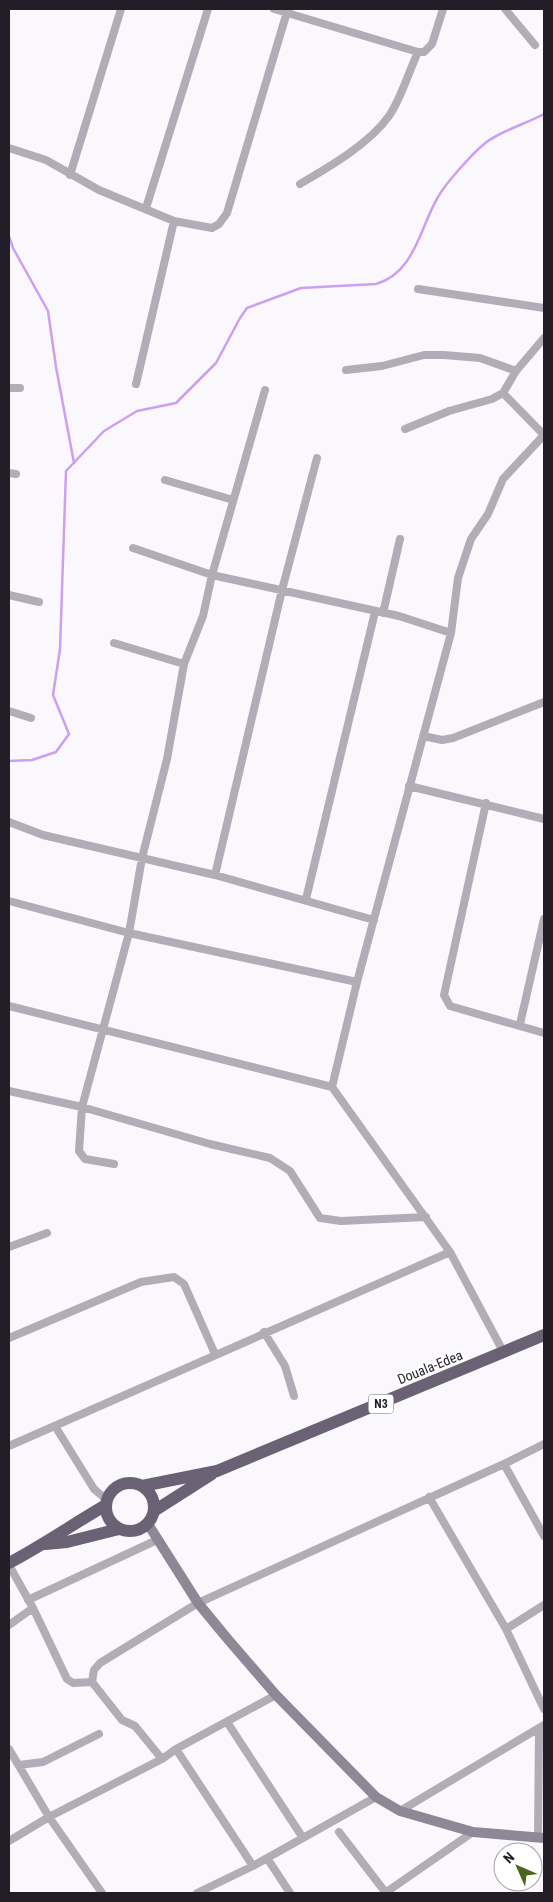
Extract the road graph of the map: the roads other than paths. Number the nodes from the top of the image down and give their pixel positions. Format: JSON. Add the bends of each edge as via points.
{"nodes":[{"id":1,"x":121,"y":9,"type":"edge"},
{"id":2,"x":208,"y":9,"type":"edge"},
{"id":3,"x":274,"y":9,"type":"edge"},
{"id":4,"x":443,"y":9,"type":"edge"},
{"id":5,"x":505,"y":9,"type":"edge"},
{"id":6,"x":287,"y":12,"type":"junction"},
{"id":7,"x":535,"y":45,"type":"dead end"},
{"id":8,"x":418,"y":52,"type":"junction"},
{"id":9,"x":9,"y":148,"type":"edge"},
{"id":10,"x":70,"y":175,"type":"junction"},
{"id":11,"x":300,"y":184,"type":"dead end"},
{"id":12,"x":146,"y":208,"type":"junction"},
{"id":13,"x":174,"y":221,"type":"junction"},
{"id":14,"x":418,"y":289,"type":"dead end"},
{"id":15,"x":544,"y":308,"type":"edge"},
{"id":16,"x":544,"y":338,"type":"edge"},
{"id":17,"x":346,"y":370,"type":"dead end"},
{"id":18,"x":516,"y":371,"type":"junction"},
{"id":19,"x":136,"y":384,"type":"dead end"},
{"id":20,"x":9,"y":388,"type":"edge"},
{"id":21,"x":20,"y":388,"type":"dead end"},
{"id":22,"x":265,"y":390,"type":"dead end"},
{"id":23,"x":503,"y":393,"type":"junction"},
{"id":24,"x":405,"y":429,"type":"dead end"},
{"id":25,"x":544,"y":435,"type":"edge"},
{"id":26,"x":317,"y":458,"type":"dead end"},
{"id":27,"x":165,"y":480,"type":"dead end"},
{"id":28,"x":234,"y":500,"type":"junction"},
{"id":29,"x":400,"y":539,"type":"dead end"},
{"id":30,"x":133,"y":548,"type":"dead end"},
{"id":31,"x":212,"y":575,"type":"junction"},
{"id":32,"x":282,"y":590,"type":"junction"},
{"id":33,"x":9,"y":594,"type":"edge"},
{"id":34,"x":39,"y":602,"type":"dead end"},
{"id":35,"x":379,"y":612,"type":"junction"},
{"id":36,"x":450,"y":633,"type":"junction"},
{"id":37,"x":114,"y":643,"type":"dead end"},
{"id":38,"x":184,"y":664,"type":"junction"},
{"id":39,"x":544,"y":702,"type":"edge"},
{"id":40,"x":9,"y":711,"type":"edge"},
{"id":41,"x":31,"y":718,"type":"dead end"},
{"id":42,"x":423,"y":736,"type":"junction"},
{"id":43,"x":410,"y":786,"type":"junction"},
{"id":44,"x":486,"y":803,"type":"junction"},
{"id":45,"x":544,"y":820,"type":"edge"},
{"id":46,"x":9,"y":822,"type":"edge"},
{"id":47,"x":142,"y":858,"type":"junction"},
{"id":48,"x":215,"y":874,"type":"junction"},
{"id":49,"x":306,"y":899,"type":"junction"},
{"id":50,"x":9,"y":901,"type":"edge"},
{"id":51,"x":544,"y":919,"type":"edge"},
{"id":52,"x":374,"y":920,"type":"junction"},
{"id":53,"x":129,"y":933,"type":"junction"},
{"id":54,"x":357,"y":982,"type":"junction"},
{"id":55,"x":9,"y":1006,"type":"edge"},
{"id":56,"x":520,"y":1024,"type":"junction"},
{"id":57,"x":104,"y":1032,"type":"junction"},
{"id":58,"x":544,"y":1033,"type":"edge"},
{"id":59,"x":332,"y":1087,"type":"junction"},
{"id":60,"x":9,"y":1091,"type":"edge"},
{"id":61,"x":82,"y":1107,"type":"junction"},
{"id":62,"x":114,"y":1164,"type":"dead end"},
{"id":63,"x":426,"y":1216,"type":"junction"},
{"id":64,"x":47,"y":1233,"type":"dead end"},
{"id":65,"x":9,"y":1247,"type":"edge"},
{"id":66,"x":450,"y":1252,"type":"junction"},
{"id":67,"x":264,"y":1332,"type":"junction"},
{"id":68,"x":544,"y":1336,"type":"edge"},
{"id":69,"x":9,"y":1338,"type":"edge"},
{"id":70,"x":504,"y":1353,"type":"junction"},
{"id":71,"x":215,"y":1354,"type":"junction"},
{"id":72,"x":294,"y":1396,"type":"dead end"},
{"id":73,"x":55,"y":1426,"type":"junction"},
{"id":74,"x":544,"y":1444,"type":"edge"},
{"id":75,"x":9,"y":1446,"type":"edge"},
{"id":76,"x":504,"y":1464,"type":"junction"},
{"id":77,"x":216,"y":1471,"type":"junction"},
{"id":78,"x":142,"y":1486,"type":"junction"},
{"id":79,"x":429,"y":1497,"type":"junction"},
{"id":80,"x":107,"y":1502,"type":"junction"},
{"id":81,"x":154,"y":1511,"type":"junction"},
{"id":82,"x":148,"y":1524,"type":"junction"},
{"id":83,"x":119,"y":1529,"type":"junction"},
{"id":84,"x":544,"y":1536,"type":"edge"},
{"id":85,"x":157,"y":1540,"type":"junction"},
{"id":86,"x":44,"y":1544,"type":"junction"},
{"id":87,"x":9,"y":1564,"type":"edge"},
{"id":88,"x":28,"y":1600,"type":"junction"},
{"id":89,"x":198,"y":1603,"type":"junction"},
{"id":90,"x":544,"y":1606,"type":"edge"},
{"id":91,"x":33,"y":1608,"type":"junction"},
{"id":92,"x":9,"y":1625,"type":"edge"},
{"id":93,"x":506,"y":1629,"type":"junction"},
{"id":94,"x":92,"y":1682,"type":"junction"},
{"id":95,"x":276,"y":1695,"type":"junction"},
{"id":96,"x":544,"y":1709,"type":"edge"},
{"id":97,"x":227,"y":1722,"type":"junction"},
{"id":98,"x":541,"y":1727,"type":"edge"},
{"id":99,"x":99,"y":1734,"type":"dead end"},
{"id":100,"x":9,"y":1749,"type":"edge"},
{"id":101,"x":176,"y":1749,"type":"junction"},
{"id":102,"x":162,"y":1759,"type":"junction"},
{"id":103,"x":20,"y":1765,"type":"junction"},
{"id":104,"x":376,"y":1797,"type":"junction"},
{"id":105,"x":400,"y":1811,"type":"junction"},
{"id":106,"x":49,"y":1817,"type":"junction"},
{"id":107,"x":339,"y":1832,"type":"dead end"},
{"id":108,"x":472,"y":1832,"type":"junction"},
{"id":109,"x":303,"y":1838,"type":"junction"},
{"id":110,"x":541,"y":1838,"type":"edge"},
{"id":111,"x":9,"y":1841,"type":"edge"},
{"id":112,"x":267,"y":1858,"type":"junction"},
{"id":113,"x":253,"y":1866,"type":"junction"},
{"id":114,"x":212,"y":1886,"type":"junction"},
{"id":115,"x":102,"y":1893,"type":"edge"},
{"id":116,"x":197,"y":1893,"type":"edge"},
{"id":117,"x":217,"y":1893,"type":"edge"},
{"id":118,"x":290,"y":1893,"type":"edge"},
{"id":119,"x":386,"y":1893,"type":"edge"}],
"edges":[{"from":1,"to":10,"type":"street"},
{"from":2,"to":12,"type":"street"},
{"from":3,"to":6,"type":"street"},
{"from":4,"to":8,"type":"street","via":[[432,44],[424,52]]},
{"from":5,"to":7,"type":"street"},
{"from":6,"to":8,"type":"street"},
{"from":6,"to":13,"type":"street","via":[[227,213],[219,224],[207,229]]},
{"from":8,"to":11,"type":"street","via":[[394,108],[377,129],[332,165]]},
{"from":9,"to":10,"type":"street","via":[[46,160]]},
{"from":10,"to":12,"type":"street","via":[[98,190]]},
{"from":12,"to":13,"type":"street"},
{"from":13,"to":19,"type":"street"},
{"from":14,"to":15,"type":"street"},
{"from":16,"to":18,"type":"street"},
{"from":17,"to":18,"type":"street","via":[[382,366],[424,355],[444,355],[480,358]]},
{"from":18,"to":23,"type":"street"},
{"from":20,"to":21,"type":"street"},
{"from":22,"to":28,"type":"street"},
{"from":23,"to":24,"type":"street"},
{"from":23,"to":25,"type":"street"},
{"from":25,"to":36,"type":"street","via":[[503,479],[488,514],[471,539],[458,578]]},
{"from":26,"to":32,"type":"street"},
{"from":27,"to":28,"type":"street"},
{"from":28,"to":31,"type":"street"},
{"from":29,"to":35,"type":"street"},
{"from":30,"to":31,"type":"street"},
{"from":31,"to":32,"type":"street"},
{"from":31,"to":38,"type":"street","via":[[203,616]]},
{"from":32,"to":35,"type":"street"},
{"from":32,"to":48,"type":"street"},
{"from":33,"to":34,"type":"street"},
{"from":35,"to":36,"type":"street"},
{"from":35,"to":49,"type":"street"},
{"from":36,"to":42,"type":"street"},
{"from":37,"to":38,"type":"street"},
{"from":38,"to":47,"type":"street","via":[[168,759]]},
{"from":39,"to":42,"type":"street","via":[[453,738],[442,740]]},
{"from":40,"to":41,"type":"street"},
{"from":42,"to":43,"type":"street"},
{"from":43,"to":44,"type":"street"},
{"from":43,"to":52,"type":"street"},
{"from":44,"to":45,"type":"street"},
{"from":44,"to":56,"type":"street","via":[[444,994],[450,1006]]},
{"from":46,"to":47,"type":"street","via":[[43,835]]},
{"from":47,"to":48,"type":"street"},
{"from":47,"to":53,"type":"street"},
{"from":48,"to":49,"type":"street"},
{"from":49,"to":52,"type":"street"},
{"from":50,"to":53,"type":"street"},
{"from":51,"to":56,"type":"street"},
{"from":52,"to":54,"type":"street"},
{"from":53,"to":54,"type":"street"},
{"from":53,"to":57,"type":"street"},
{"from":54,"to":59,"type":"street"},
{"from":55,"to":57,"type":"street"},
{"from":56,"to":58,"type":"street"},
{"from":57,"to":59,"type":"street"},
{"from":57,"to":61,"type":"street"},
{"from":59,"to":63,"type":"street"},
{"from":60,"to":61,"type":"street"},
{"from":61,"to":62,"type":"street","via":[[79,1151],[85,1159]]},
{"from":61,"to":63,"type":"street","via":[[270,1158],[290,1171],[320,1218],[341,1221]]},
{"from":63,"to":66,"type":"street"},
{"from":64,"to":65,"type":"street"},
{"from":66,"to":67,"type":"street"},
{"from":66,"to":70,"type":"street"},
{"from":67,"to":71,"type":"street"},
{"from":67,"to":72,"type":"street","via":[[285,1366]]},
{"from":68,"to":70,"type":"highway","name":"Douala-Edea","number":"N3"},
{"from":69,"to":71,"type":"street","via":[[141,1282],[174,1277],[184,1284]]},
{"from":70,"to":77,"type":"highway","name":"Douala-Edea","number":"N3"},
{"from":71,"to":73,"type":"street"},
{"from":73,"to":75,"type":"street"},
{"from":73,"to":80,"type":"street","via":[[94,1489]]},
{"from":74,"to":76,"type":"street"},
{"from":76,"to":79,"type":"street"},
{"from":76,"to":84,"type":"street"},
{"from":77,"to":78,"type":"highway","name":"Douala-Edea","number":"N3"},
{"from":77,"to":81,"type":"highway","name":"Douala-Edea","number":"N3"},
{"from":78,"to":80,"type":"highway","number":"N3","via":[[122,1485],[113,1491]]},
{"from":78,"to":81,"type":"highway","via":[[154,1501]]},
{"from":79,"to":89,"type":"street"},
{"from":79,"to":93,"type":"street"},
{"from":80,"to":83,"type":"highway","via":[[109,1519]]},
{"from":80,"to":86,"type":"highway","number":"N3"},
{"from":81,"to":82,"type":"highway"},
{"from":82,"to":83,"type":"highway","number":"N3","via":[[134,1531]]},
{"from":82,"to":85,"type":"main road"},
{"from":83,"to":86,"type":"highway","number":"N3","via":[[67,1542]]},
{"from":85,"to":88,"type":"street"},
{"from":85,"to":89,"type":"main road"},
{"from":86,"to":87,"type":"highway","number":"N3"},
{"from":87,"to":88,"type":"street"},
{"from":88,"to":91,"type":"street"},
{"from":89,"to":94,"type":"street","via":[[110,1655],[94,1670]]},
{"from":89,"to":95,"type":"main road"},
{"from":90,"to":93,"type":"street"},
{"from":91,"to":92,"type":"street"},
{"from":91,"to":94,"type":"street","via":[[67,1679],[73,1683]]},
{"from":93,"to":96,"type":"street"},
{"from":94,"to":102,"type":"street","via":[[122,1720],[135,1726]]},
{"from":95,"to":97,"type":"street"},
{"from":95,"to":104,"type":"main road"},
{"from":97,"to":101,"type":"street"},
{"from":97,"to":109,"type":"street"},
{"from":98,"to":105,"type":"street"},
{"from":98,"to":110,"type":"street"},
{"from":99,"to":103,"type":"street","via":[[42,1762]]},
{"from":100,"to":103,"type":"street"},
{"from":101,"to":102,"type":"street"},
{"from":101,"to":113,"type":"street"},
{"from":102,"to":106,"type":"street"},
{"from":103,"to":106,"type":"street"},
{"from":104,"to":105,"type":"main road"},
{"from":104,"to":109,"type":"street"},
{"from":105,"to":108,"type":"main road"},
{"from":106,"to":111,"type":"street"},
{"from":106,"to":115,"type":"street"},
{"from":107,"to":119,"type":"street"},
{"from":108,"to":110,"type":"main road"},
{"from":108,"to":119,"type":"street"},
{"from":109,"to":112,"type":"street"},
{"from":112,"to":113,"type":"street"},
{"from":112,"to":118,"type":"street"},
{"from":113,"to":114,"type":"street"},
{"from":114,"to":116,"type":"street"},
{"from":114,"to":117,"type":"street"}]}
